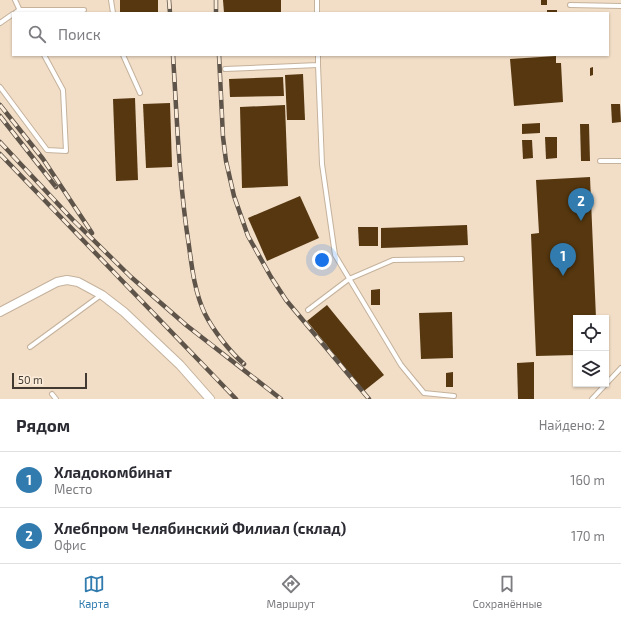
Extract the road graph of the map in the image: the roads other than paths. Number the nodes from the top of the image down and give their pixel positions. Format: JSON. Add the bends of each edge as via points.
{"nodes":[{"id":1,"x":15,"y":0,"type":"edge"},
{"id":2,"x":111,"y":0,"type":"edge"},
{"id":3,"x":317,"y":0,"type":"edge"},
{"id":4,"x":570,"y":5,"type":"dead end"},
{"id":5,"x":621,"y":6,"type":"edge"},
{"id":6,"x":84,"y":10,"type":"dead end"},
{"id":7,"x":17,"y":12,"type":"edge"},
{"id":8,"x":39,"y":12,"type":"edge"},
{"id":9,"x":113,"y":12,"type":"edge"},
{"id":10,"x":317,"y":12,"type":"edge"},
{"id":11,"x":12,"y":16,"type":"edge"},
{"id":12,"x":0,"y":23,"type":"edge"},
{"id":13,"x":45,"y":56,"type":"edge"},
{"id":14,"x":123,"y":56,"type":"edge"},
{"id":15,"x":318,"y":56,"type":"edge"},
{"id":16,"x":318,"y":65,"type":"junction"},
{"id":17,"x":225,"y":70,"type":"dead end"},
{"id":18,"x":0,"y":87,"type":"edge"},
{"id":19,"x":140,"y":93,"type":"dead end"},
{"id":20,"x":600,"y":161,"type":"dead end"},
{"id":21,"x":621,"y":161,"type":"edge"},
{"id":22,"x":462,"y":259,"type":"dead end"},
{"id":23,"x":349,"y":279,"type":"junction"},
{"id":24,"x":102,"y":294,"type":"junction"},
{"id":25,"x":308,"y":310,"type":"dead end"},
{"id":26,"x":0,"y":312,"type":"edge"},
{"id":27,"x":30,"y":346,"type":"dead end"},
{"id":28,"x":621,"y":368,"type":"edge"},
{"id":29,"x":609,"y":381,"type":"edge"},
{"id":30,"x":603,"y":387,"type":"edge"},
{"id":31,"x":52,"y":394,"type":"dead end"},
{"id":32,"x":454,"y":396,"type":"dead end"},
{"id":33,"x":56,"y":399,"type":"edge"},
{"id":34,"x":210,"y":399,"type":"edge"},
{"id":35,"x":592,"y":399,"type":"edge"}],
"edges":[{"from":1,"to":7,"type":"lane"},
{"from":2,"to":9,"type":"lane"},
{"from":3,"to":10,"type":"lane"},
{"from":4,"to":5,"type":"lane"},
{"from":6,"to":8,"type":"lane"},
{"from":11,"to":12,"type":"lane"},
{"from":13,"to":18,"type":"lane","via":[[63,90],[66,151],[47,150]]},
{"from":14,"to":19,"type":"lane"},
{"from":15,"to":16,"type":"lane"},
{"from":16,"to":17,"type":"lane"},
{"from":16,"to":23,"type":"lane","via":[[322,164],[335,255]]},
{"from":20,"to":21,"type":"lane"},
{"from":22,"to":23,"type":"lane","via":[[392,260]]},
{"from":23,"to":25,"type":"lane"},
{"from":23,"to":32,"type":"lane","via":[[401,365],[424,393]]},
{"from":24,"to":26,"type":"street","via":[[78,282],[67,280],[57,282]]},
{"from":24,"to":27,"type":"lane"},
{"from":24,"to":34,"type":"street","via":[[180,365]]},
{"from":28,"to":29,"type":"lane"},
{"from":30,"to":35,"type":"lane"},
{"from":31,"to":33,"type":"lane"}]}
